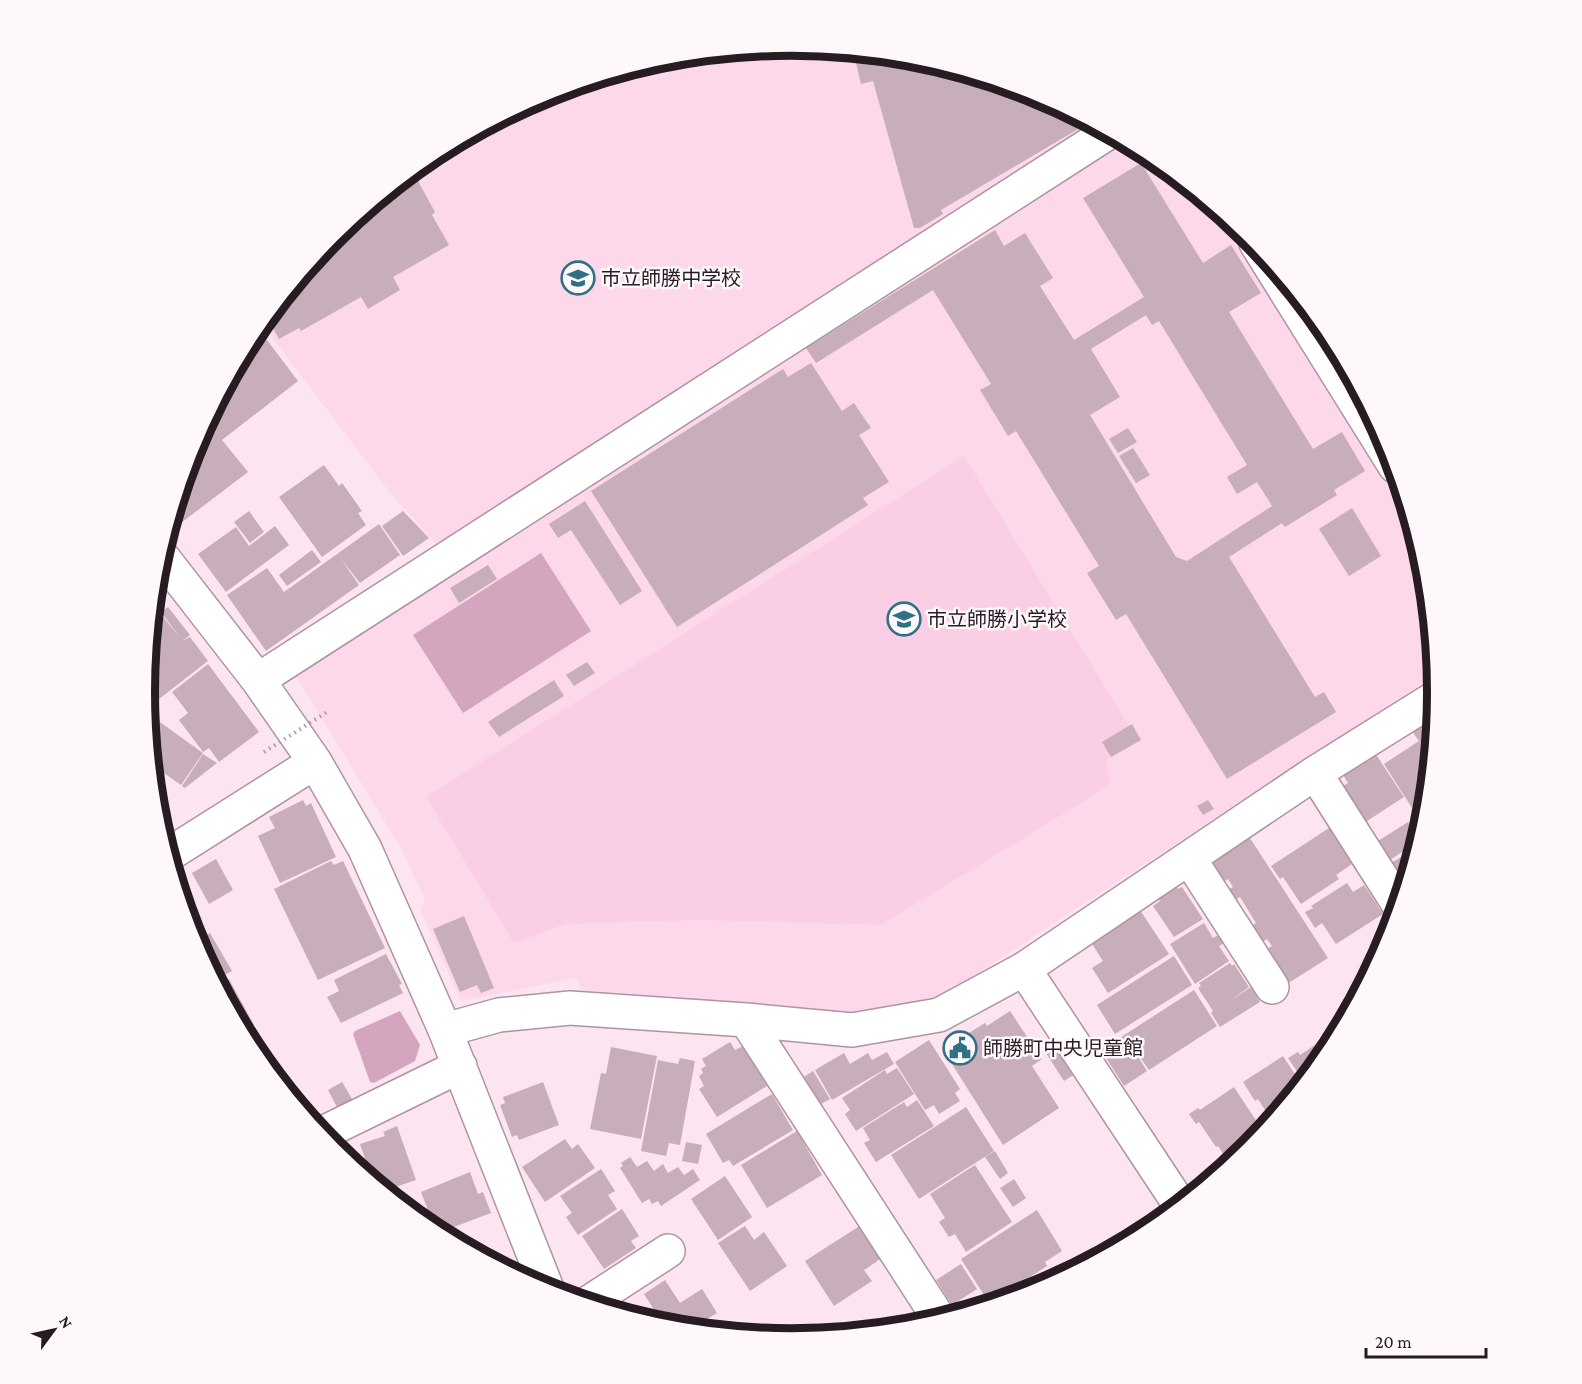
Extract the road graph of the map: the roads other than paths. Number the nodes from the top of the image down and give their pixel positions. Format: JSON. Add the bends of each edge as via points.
{"nodes":[{"id":1,"x":1101,"y":137,"type":"edge"},
{"id":2,"x":1290,"y":297,"type":"edge"},
{"id":3,"x":1367,"y":421,"type":"edge"},
{"id":4,"x":168,"y":564,"type":"edge"},
{"id":5,"x":258,"y":680,"type":"junction"},
{"id":6,"x":1428,"y":702,"type":"edge"},
{"id":7,"x":315,"y":762,"type":"junction"},
{"id":8,"x":1315,"y":772,"type":"junction"},
{"id":9,"x":175,"y":851,"type":"edge"},
{"id":10,"x":1189,"y":858,"type":"junction"},
{"id":11,"x":1394,"y":897,"type":"edge"},
{"id":12,"x":1024,"y":969,"type":"junction"},
{"id":13,"x":1272,"y":987,"type":"dead end"},
{"id":14,"x":746,"y":1020,"type":"junction"},
{"id":15,"x":446,"y":1030,"type":"junction"},
{"id":16,"x":460,"y":1066,"type":"junction"},
{"id":17,"x":329,"y":1130,"type":"edge"},
{"id":18,"x":1176,"y":1199,"type":"edge"},
{"id":19,"x":668,"y":1251,"type":"dead end"},
{"id":20,"x":543,"y":1278,"type":"edge"},
{"id":21,"x":596,"y":1298,"type":"edge"},
{"id":22,"x":935,"y":1312,"type":"edge"}],
"edges":[{"from":1,"to":5,"type":"street"},
{"from":2,"to":3,"type":"street"},
{"from":4,"to":5,"type":"street"},
{"from":5,"to":7,"type":"street"},
{"from":6,"to":8,"type":"street"},
{"from":7,"to":9,"type":"street"},
{"from":7,"to":15,"type":"street","via":[[365,849]]},
{"from":8,"to":10,"type":"street"},
{"from":8,"to":11,"type":"street"},
{"from":10,"to":12,"type":"street"},
{"from":10,"to":13,"type":"street"},
{"from":12,"to":14,"type":"street","via":[[939,1015],[852,1030]]},
{"from":12,"to":18,"type":"street"},
{"from":14,"to":15,"type":"street","via":[[570,1008],[499,1015]]},
{"from":14,"to":22,"type":"street"},
{"from":15,"to":16,"type":"street"},
{"from":16,"to":17,"type":"street"},
{"from":16,"to":20,"type":"street"},
{"from":19,"to":21,"type":"street"}]}
